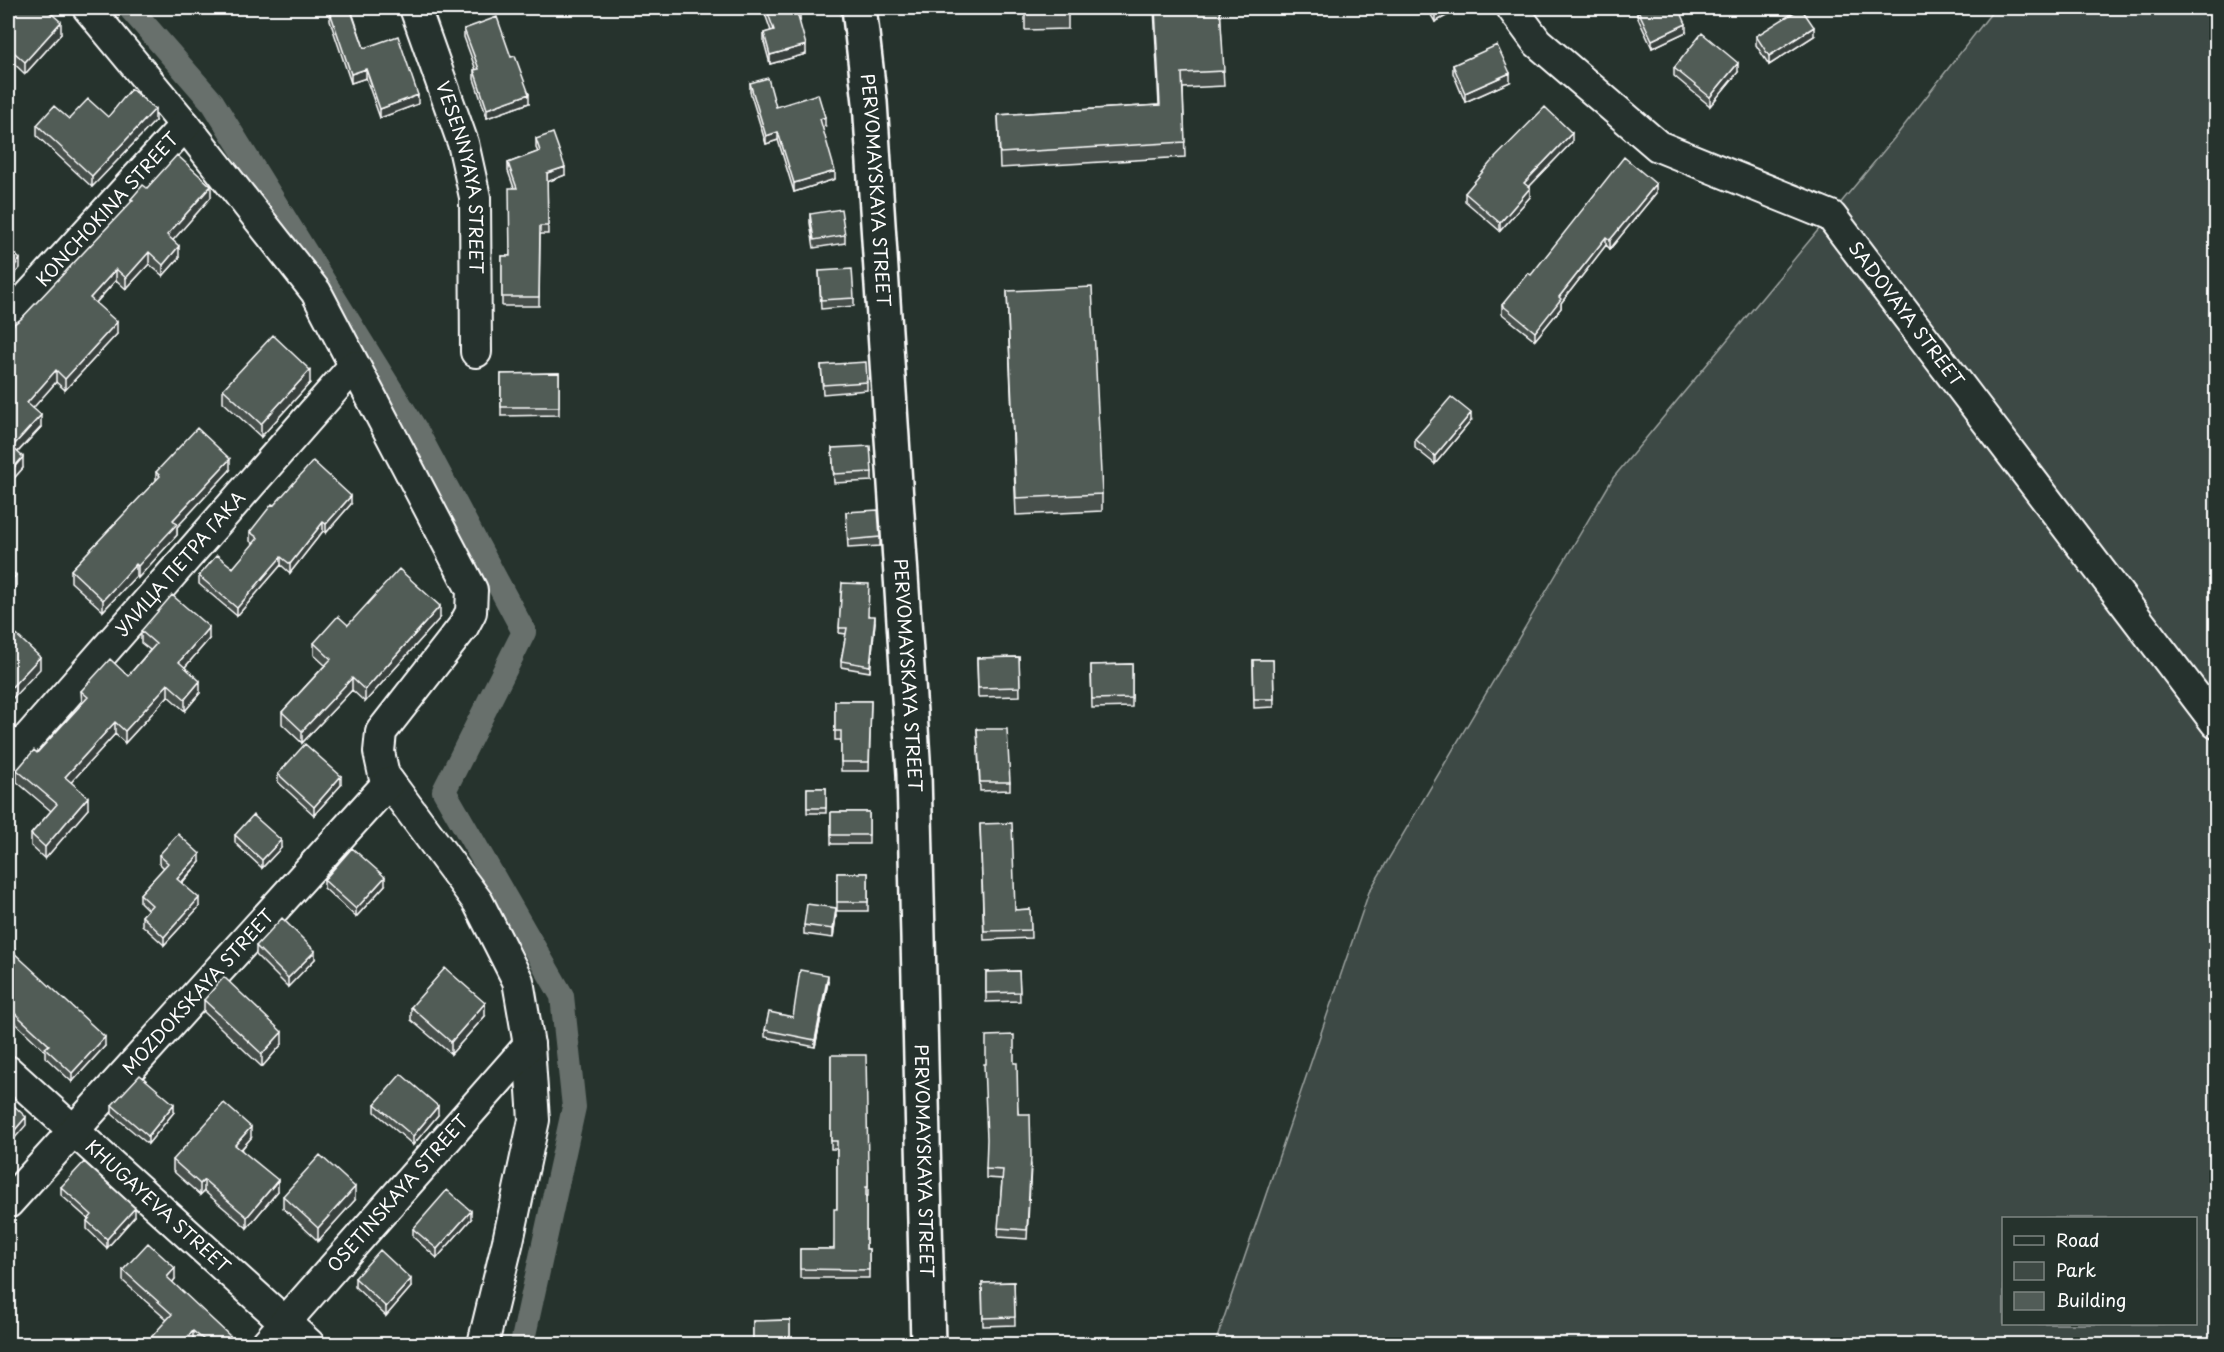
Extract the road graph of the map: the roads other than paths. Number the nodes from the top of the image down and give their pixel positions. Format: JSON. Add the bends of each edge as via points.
{"nodes":[{"id":1,"x":88,"y":8,"type":"edge"},
{"id":2,"x":415,"y":8,"type":"edge"},
{"id":3,"x":859,"y":8,"type":"edge"},
{"id":4,"x":1512,"y":8,"type":"edge"},
{"id":5,"x":185,"y":125,"type":"junction"},
{"id":6,"x":8,"y":319,"type":"edge"},
{"id":7,"x":476,"y":352,"type":"dead end"},
{"id":8,"x":354,"y":366,"type":"junction"},
{"id":9,"x":2217,"y":723,"type":"edge"},
{"id":10,"x":8,"y":761,"type":"edge"},
{"id":11,"x":389,"y":782,"type":"junction"},
{"id":12,"x":529,"y":1045,"type":"junction"},
{"id":13,"x":8,"y":1071,"type":"edge"},
{"id":14,"x":73,"y":1130,"type":"junction"},
{"id":15,"x":8,"y":1203,"type":"edge"},
{"id":16,"x":286,"y":1322,"type":"junction"},
{"id":17,"x":266,"y":1344,"type":"edge"},
{"id":18,"x":309,"y":1344,"type":"edge"},
{"id":19,"x":483,"y":1344,"type":"edge"},
{"id":20,"x":928,"y":1344,"type":"edge"}],
"edges":[{"from":1,"to":5,"type":"street"},
{"from":2,"to":7,"type":"street","name":"VESENNYAYA STREET","via":[[463,143],[475,197]]},
{"from":3,"to":20,"type":"main road","name":"PERVOMAYSKAYA STREET","via":[[870,102],[914,774]]},
{"from":4,"to":9,"type":"street","name":"SADOVAYA STREET","via":[[1537,42],[1658,146],[1831,216]]},
{"from":5,"to":6,"type":"street","name":"KONCHOKINA STREET"},
{"from":5,"to":8,"type":"street","via":[[316,292]]},
{"from":8,"to":10,"type":"street","name":"УЛИЦА ПЕТРА ГАКА"},
{"from":8,"to":11,"type":"street","via":[[472,590],[471,612],[463,627],[381,732],[379,752]]},
{"from":11,"to":12,"type":"street","via":[[478,902],[518,981]]},
{"from":11,"to":14,"type":"street","name":"MOZDOKSKAYA STREET"},
{"from":12,"to":16,"type":"street","name":"OSETINSKAYA STREET"},
{"from":12,"to":19,"type":"street","via":[[534,1120]]},
{"from":13,"to":14,"type":"street","name":"KHUGAYEVA STREET"},
{"from":14,"to":15,"type":"street","name":"MOZDOKSKAYA STREET"},
{"from":14,"to":16,"type":"street","name":"KHUGAYEVA STREET"},
{"from":16,"to":17,"type":"street","name":"OSETINSKAYA STREET"},
{"from":16,"to":18,"type":"street","name":"KHUGAYEVA STREET"}]}
